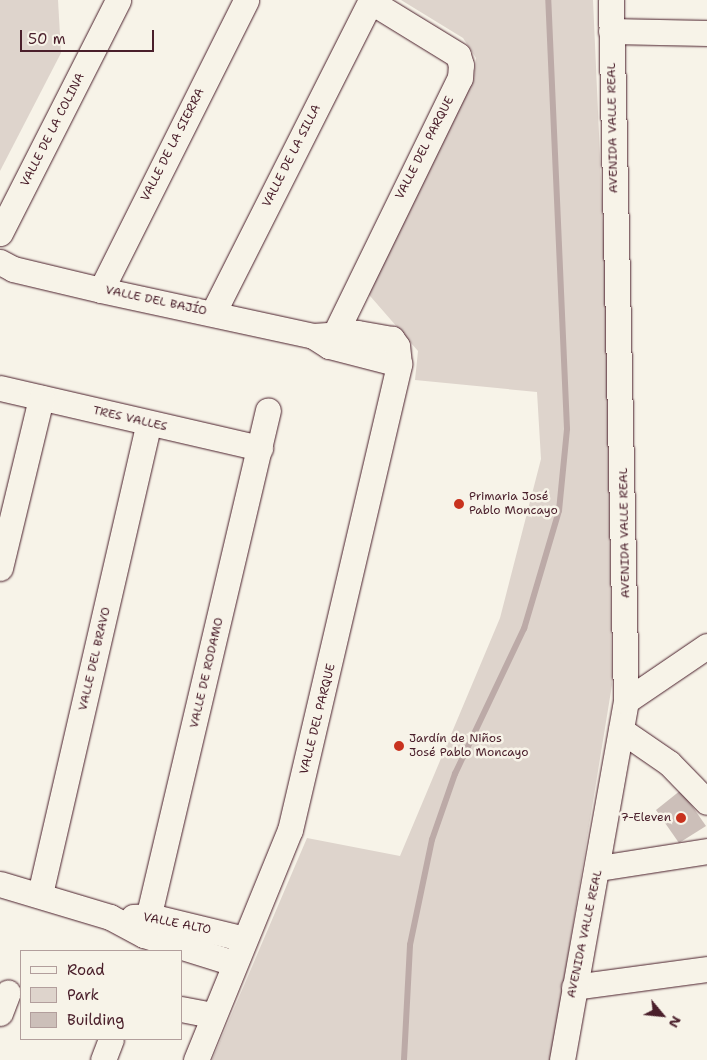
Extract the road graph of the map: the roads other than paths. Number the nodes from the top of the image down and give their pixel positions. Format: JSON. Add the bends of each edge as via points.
{"nodes":[{"id":1,"x":118,"y":0,"type":"edge"},
{"id":2,"x":246,"y":0,"type":"edge"},
{"id":3,"x":611,"y":0,"type":"edge"},
{"id":4,"x":370,"y":1,"type":"edge"},
{"id":5,"x":611,"y":31,"type":"junction"},
{"id":6,"x":707,"y":33,"type":"edge"},
{"id":7,"x":0,"y":233,"type":"edge"},
{"id":8,"x":0,"y":262,"type":"edge"},
{"id":9,"x":101,"y":290,"type":"junction"},
{"id":10,"x":213,"y":313,"type":"junction"},
{"id":11,"x":326,"y":338,"type":"junction"},
{"id":12,"x":0,"y":388,"type":"edge"},
{"id":13,"x":41,"y":398,"type":"junction"},
{"id":14,"x":268,"y":410,"type":"dead end"},
{"id":15,"x":149,"y":423,"type":"junction"},
{"id":16,"x":260,"y":448,"type":"junction"},
{"id":17,"x":0,"y":568,"type":"edge"},
{"id":18,"x":707,"y":646,"type":"edge"},
{"id":19,"x":626,"y":701,"type":"junction"},
{"id":20,"x":622,"y":730,"type":"junction"},
{"id":21,"x":707,"y":802,"type":"edge"},
{"id":22,"x":707,"y":851,"type":"edge"},
{"id":23,"x":599,"y":868,"type":"junction"},
{"id":24,"x":0,"y":884,"type":"edge"},
{"id":25,"x":40,"y":894,"type":"junction"},
{"id":26,"x":147,"y":926,"type":"junction"},
{"id":27,"x":244,"y":940,"type":"junction"},
{"id":28,"x":234,"y":963,"type":"junction"},
{"id":29,"x":707,"y":969,"type":"edge"},
{"id":30,"x":574,"y":987,"type":"junction"},
{"id":31,"x":182,"y":1009,"type":"edge"},
{"id":32,"x":212,"y":1015,"type":"junction"},
{"id":33,"x":111,"y":1040,"type":"edge"},
{"id":34,"x":193,"y":1047,"type":"edge"},
{"id":35,"x":103,"y":1060,"type":"edge"},
{"id":36,"x":562,"y":1060,"type":"edge"}],
"edges":[{"from":1,"to":7,"type":"street","name":"VALLE DE LA COLINA"},
{"from":2,"to":9,"type":"street","name":"VALLE DE LA SIERRA"},
{"from":3,"to":5,"type":"street","name":"AVENIDA VALLE REAL"},
{"from":4,"to":10,"type":"street","name":"VALLE DE LA SILLA"},
{"from":4,"to":11,"type":"street","name":"VALLE DEL PARQUE","via":[[458,55],[460,78]]},
{"from":5,"to":6,"type":"street"},
{"from":5,"to":19,"type":"street","name":"AVENIDA VALLE REAL"},
{"from":8,"to":9,"type":"street","name":"VALLE DEL BAJÍO","via":[[13,269]]},
{"from":9,"to":10,"type":"street","name":"VALLE DEL BAJÍO"},
{"from":10,"to":11,"type":"street","name":"VALLE DEL BAJÍO"},
{"from":11,"to":27,"type":"street","name":"VALLE DEL PARQUE","via":[[392,339],[397,346],[399,364],[290,830]]},
{"from":12,"to":13,"type":"street","name":"TRES VALLES"},
{"from":13,"to":15,"type":"street","name":"TRES VALLES"},
{"from":13,"to":17,"type":"street"},
{"from":14,"to":16,"type":"street","name":"VALLE DE RODAMO"},
{"from":15,"to":16,"type":"street","name":"TRES VALLES"},
{"from":15,"to":25,"type":"street","name":"VALLE DEL BRAVO"},
{"from":16,"to":26,"type":"street","name":"VALLE DE RODAMO"},
{"from":18,"to":19,"type":"street"},
{"from":19,"to":20,"type":"street","name":"AVENIDA VALLE REAL"},
{"from":20,"to":21,"type":"street","via":[[669,763]]},
{"from":20,"to":23,"type":"street","name":"AVENIDA VALLE REAL"},
{"from":22,"to":23,"type":"street"},
{"from":23,"to":30,"type":"street","name":"AVENIDA VALLE REAL"},
{"from":24,"to":25,"type":"street","name":"VALLE ALTO"},
{"from":25,"to":26,"type":"street","name":"VALLE ALTO"},
{"from":26,"to":27,"type":"street","name":"VALLE ALTO"},
{"from":26,"to":28,"type":"street","name":"VALLE ALTO"},
{"from":27,"to":28,"type":"street","name":"VALLE DEL PARQUE"},
{"from":28,"to":32,"type":"street","name":"VALLE DEL PARQUE"},
{"from":29,"to":30,"type":"street"},
{"from":30,"to":36,"type":"street","name":"AVENIDA VALLE REAL"},
{"from":31,"to":32,"type":"street"},
{"from":32,"to":34,"type":"street","name":"VALLE DEL PARQUE"},
{"from":33,"to":35,"type":"street"}]}
